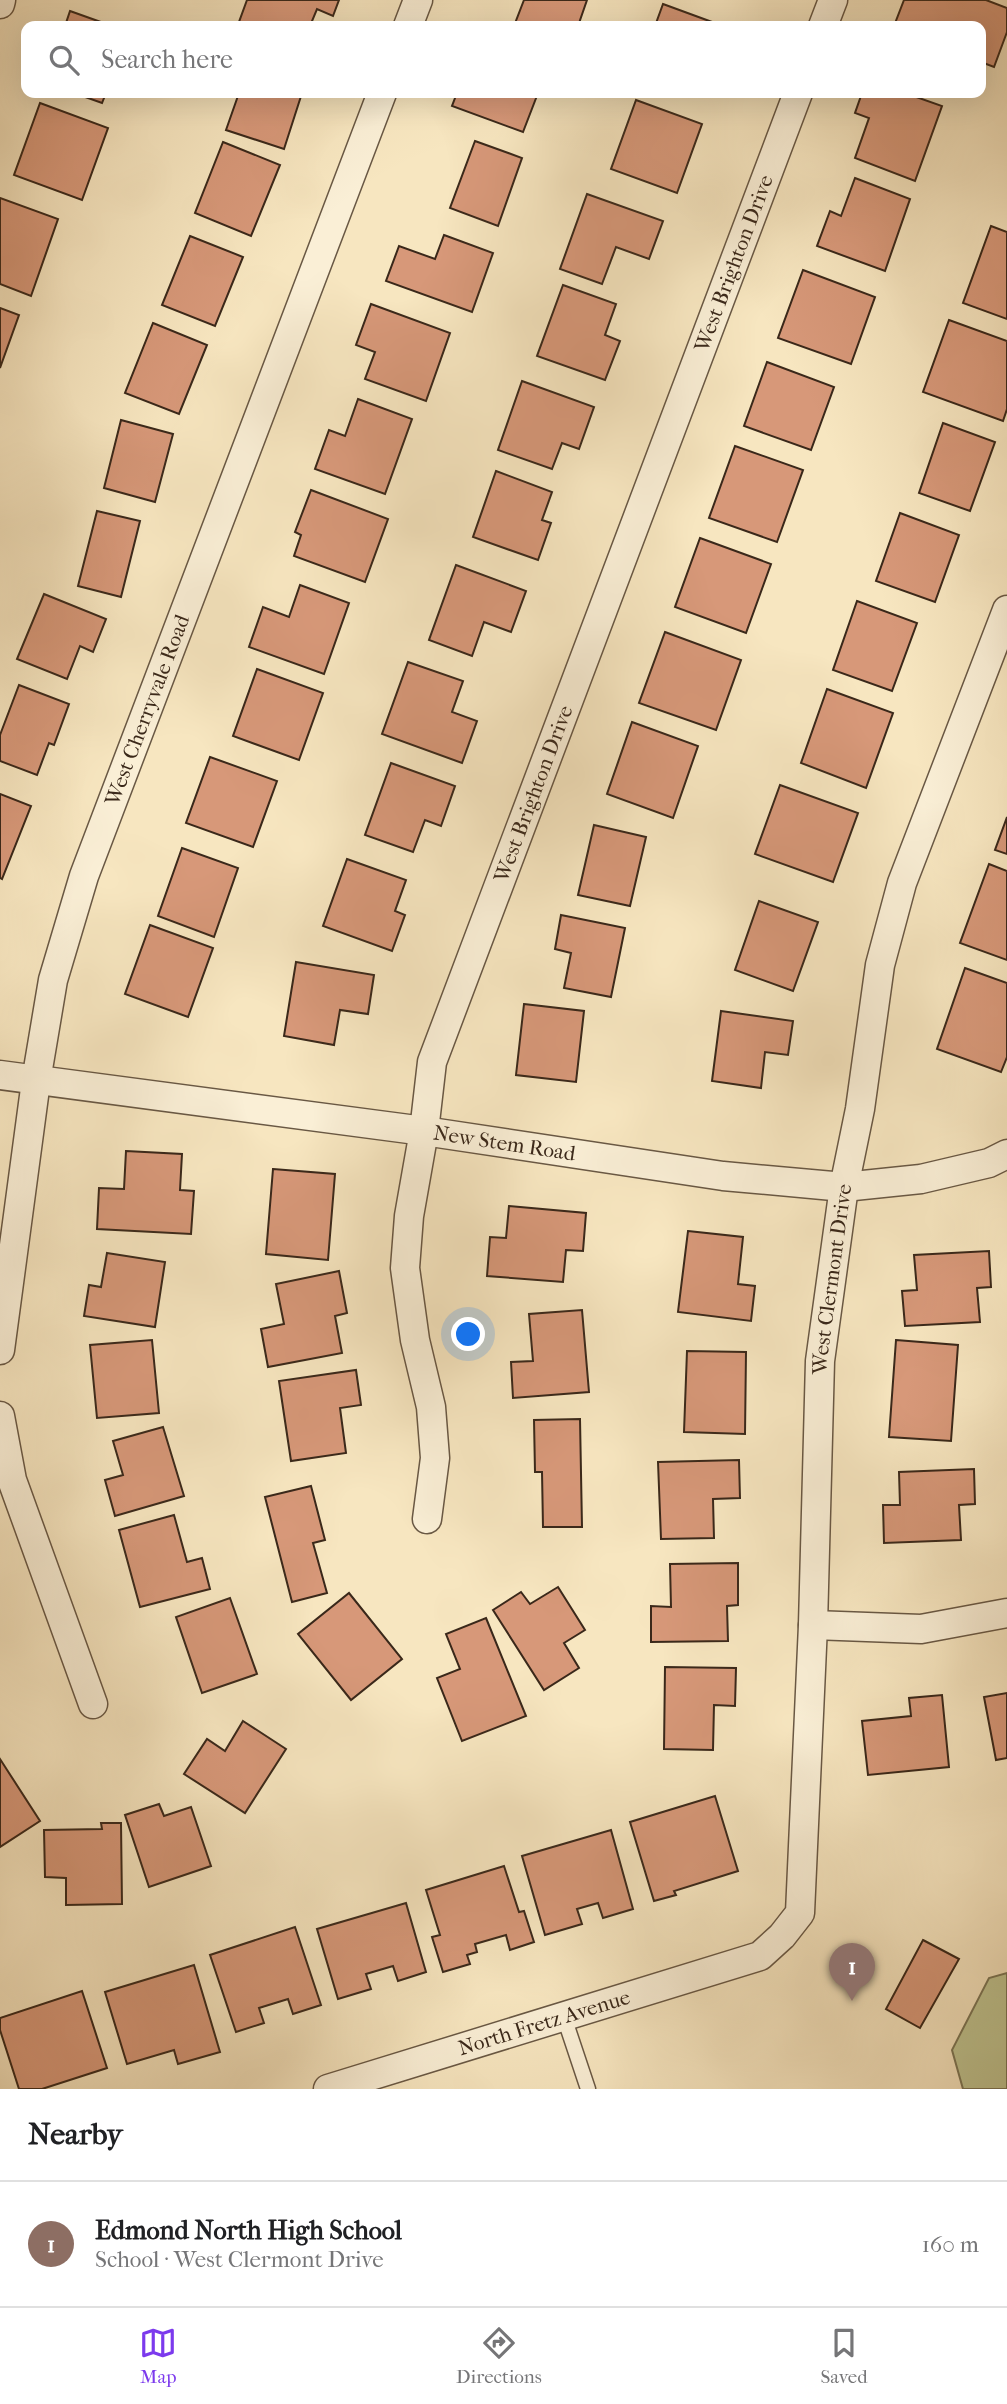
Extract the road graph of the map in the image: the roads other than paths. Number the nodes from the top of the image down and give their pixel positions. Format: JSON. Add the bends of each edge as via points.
{"nodes":[{"id":1,"x":418,"y":0,"type":"edge"},
{"id":2,"x":833,"y":0,"type":"edge"},
{"id":3,"x":410,"y":21,"type":"edge"},
{"id":4,"x":825,"y":21,"type":"edge"},
{"id":5,"x":380,"y":98,"type":"edge"},
{"id":6,"x":796,"y":98,"type":"edge"},
{"id":7,"x":1007,"y":610,"type":"edge"},
{"id":8,"x":0,"y":1075,"type":"edge"},
{"id":9,"x":36,"y":1081,"type":"junction"},
{"id":10,"x":425,"y":1131,"type":"junction"},
{"id":11,"x":1007,"y":1154,"type":"edge"},
{"id":12,"x":845,"y":1187,"type":"junction"},
{"id":13,"x":0,"y":1350,"type":"edge"},
{"id":14,"x":0,"y":1416,"type":"edge"},
{"id":15,"x":427,"y":1520,"type":"dead end"},
{"id":16,"x":1007,"y":1613,"type":"edge"},
{"id":17,"x":813,"y":1625,"type":"junction"},
{"id":18,"x":93,"y":1704,"type":"dead end"},
{"id":19,"x":760,"y":1956,"type":"joint"},
{"id":20,"x":564,"y":2017,"type":"junction"},
{"id":21,"x":328,"y":2089,"type":"edge"},
{"id":22,"x":589,"y":2089,"type":"edge"}],
"edges":[{"from":1,"to":3,"type":"street"},
{"from":2,"to":4,"type":"street"},
{"from":5,"to":9,"type":"street","name":"West Cherryvale Road","via":[[84,876],[53,980]]},
{"from":6,"to":10,"type":"street","name":"West Brighton Drive","via":[[432,1062]]},
{"from":7,"to":12,"type":"street","name":"West Clermont Drive","via":[[899,895],[880,965]]},
{"from":8,"to":9,"type":"street","name":"New Stem Road"},
{"from":9,"to":10,"type":"street","name":"New Stem Road"},
{"from":9,"to":13,"type":"street","name":"West Cherryvale Road"},
{"from":10,"to":12,"type":"street","name":"New Stem Road","via":[[723,1176]]},
{"from":10,"to":15,"type":"street","name":"West Brighton Drive","via":[[409,1216],[405,1268],[431,1407],[435,1458]]},
{"from":11,"to":12,"type":"street","name":"New Stem Road","via":[[989,1163],[920,1179]]},
{"from":12,"to":17,"type":"street","name":"West Clermont Drive","via":[[820,1360]]},
{"from":14,"to":18,"type":"street","via":[[12,1480]]},
{"from":16,"to":17,"type":"street","via":[[921,1629]]},
{"from":17,"to":19,"type":"street","name":"West Clermont Drive","via":[[800,1913]]},
{"from":19,"to":20,"type":"street","name":"North Fretz Avenue"},
{"from":20,"to":21,"type":"street","name":"North Fretz Avenue"},
{"from":20,"to":22,"type":"lane"}]}
